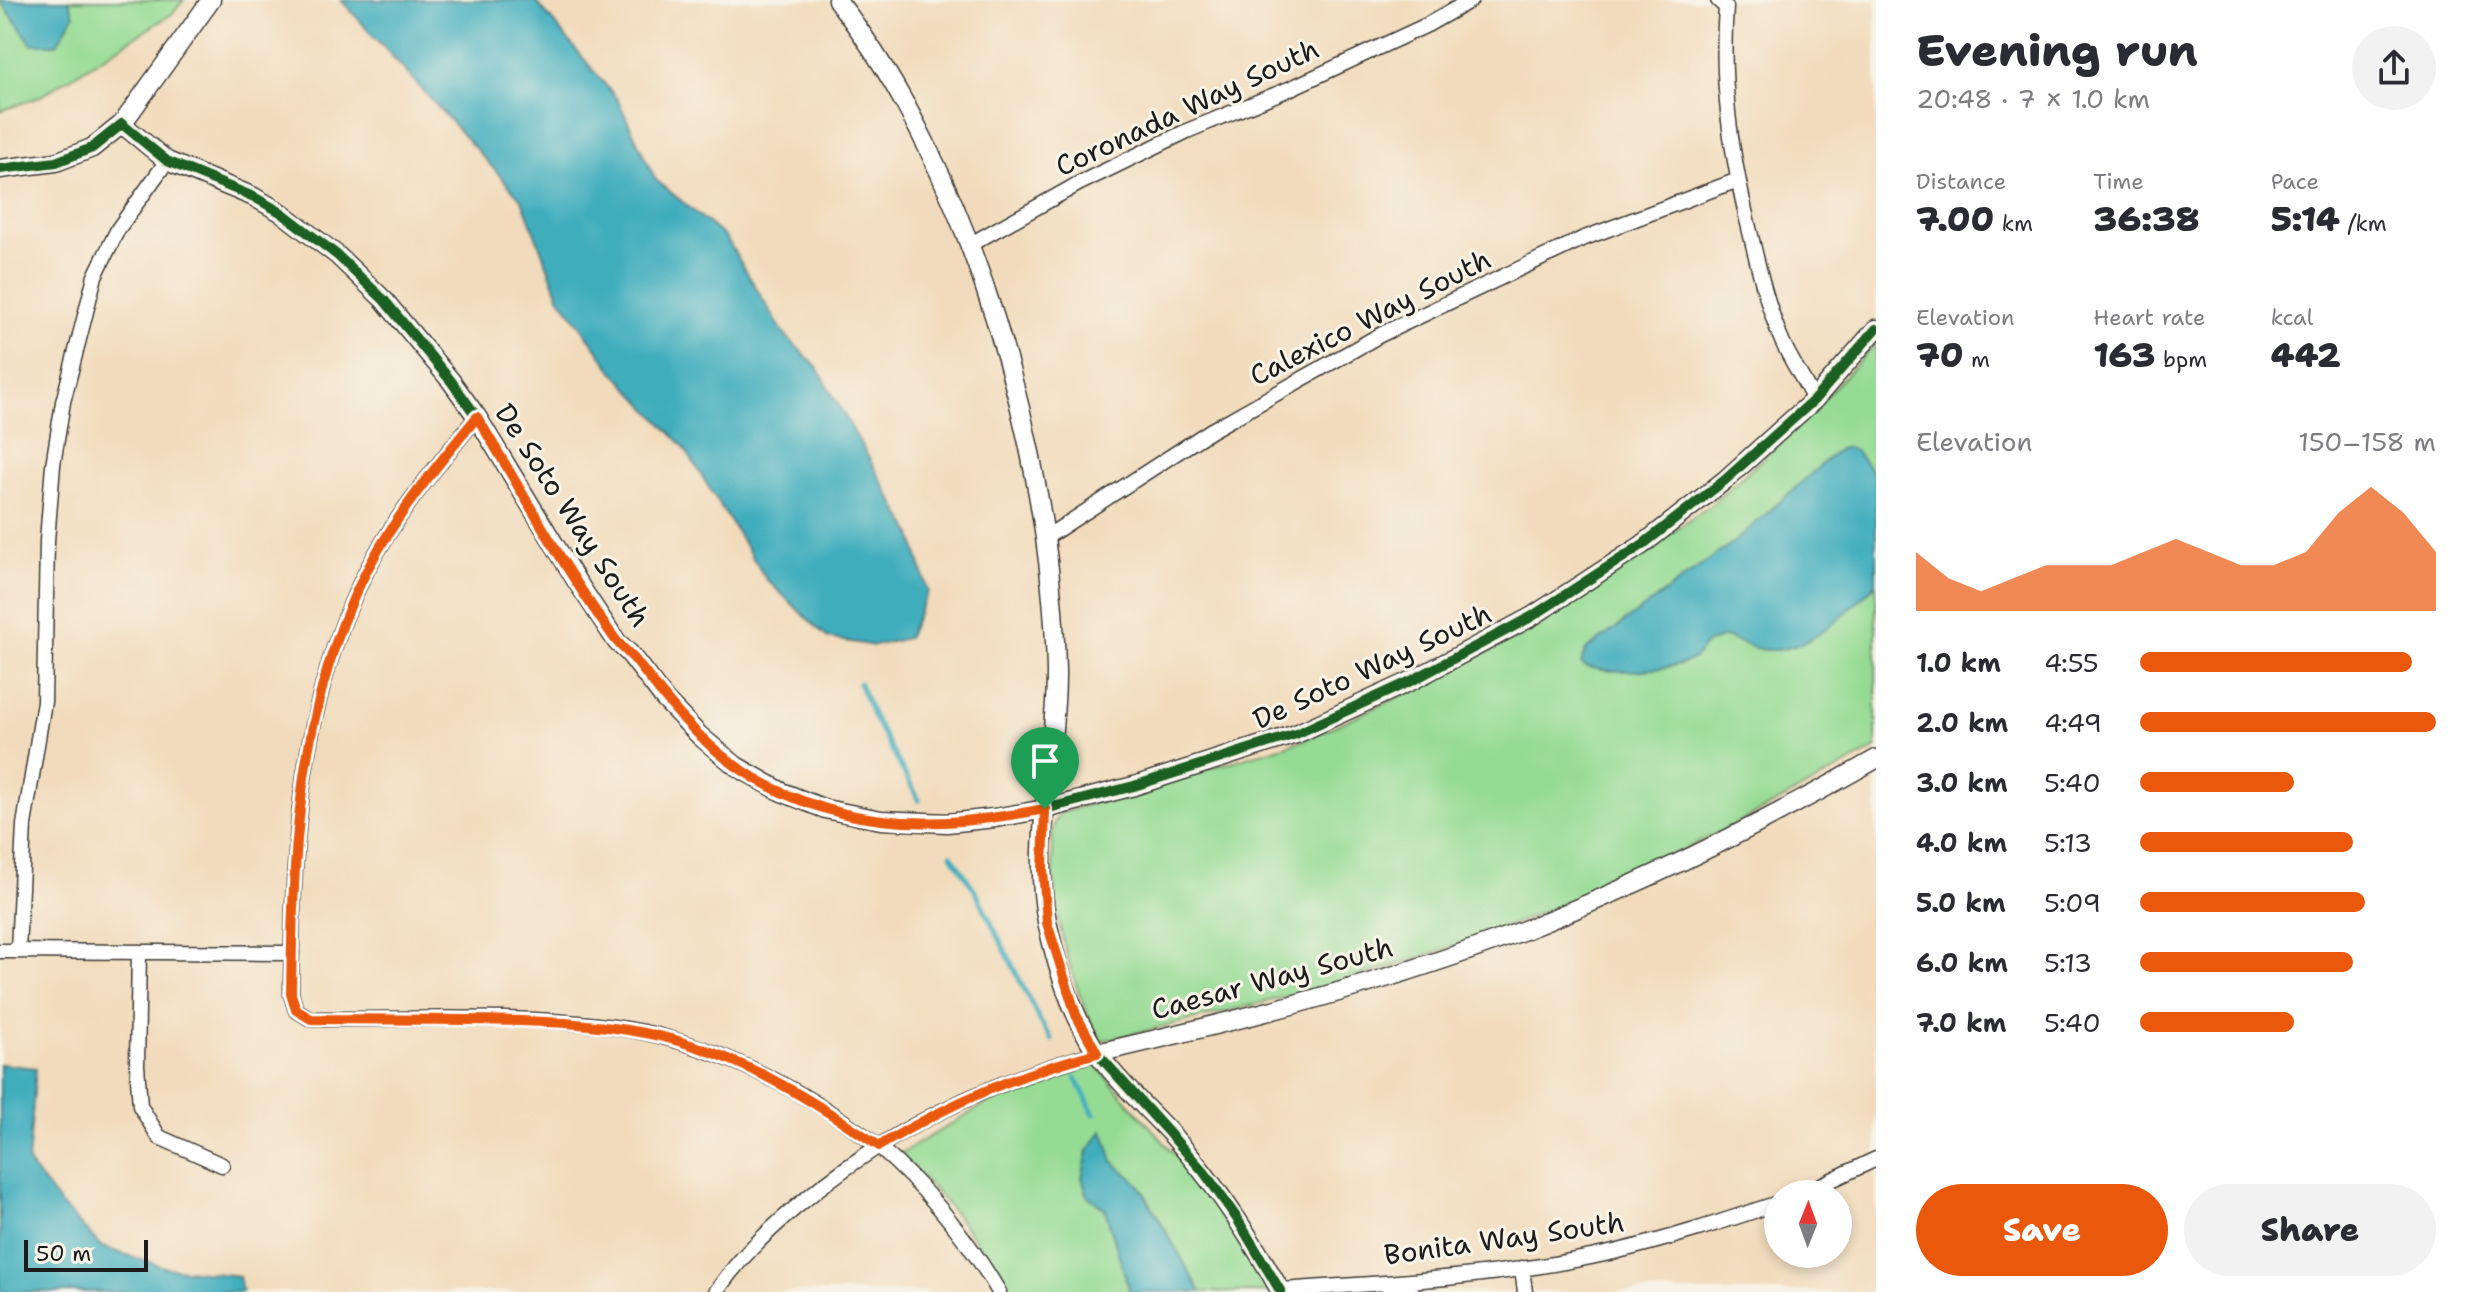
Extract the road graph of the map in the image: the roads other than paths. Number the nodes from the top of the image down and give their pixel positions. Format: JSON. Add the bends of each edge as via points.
{"nodes":[{"id":1,"x":211,"y":0,"type":"edge"},
{"id":2,"x":837,"y":0,"type":"edge"},
{"id":3,"x":1471,"y":0,"type":"edge"},
{"id":4,"x":1724,"y":2,"type":"edge"},
{"id":5,"x":122,"y":124,"type":"junction"},
{"id":6,"x":167,"y":161,"type":"junction"},
{"id":7,"x":0,"y":169,"type":"edge"},
{"id":8,"x":1738,"y":180,"type":"junction"},
{"id":9,"x":969,"y":245,"type":"junction"},
{"id":10,"x":1876,"y":329,"type":"edge"},
{"id":11,"x":1814,"y":400,"type":"junction"},
{"id":12,"x":477,"y":417,"type":"junction"},
{"id":13,"x":1045,"y":538,"type":"junction"},
{"id":14,"x":1876,"y":759,"type":"edge"},
{"id":15,"x":1045,"y":809,"type":"junction"},
{"id":16,"x":0,"y":951,"type":"edge"},
{"id":17,"x":18,"y":951,"type":"junction"},
{"id":18,"x":139,"y":952,"type":"junction"},
{"id":19,"x":292,"y":953,"type":"junction"},
{"id":20,"x":1097,"y":1053,"type":"junction"},
{"id":21,"x":879,"y":1146,"type":"junction"},
{"id":22,"x":1876,"y":1159,"type":"edge"},
{"id":23,"x":222,"y":1165,"type":"dead end"},
{"id":24,"x":1832,"y":1180,"type":"edge"},
{"id":25,"x":1764,"y":1208,"type":"edge"},
{"id":26,"x":1522,"y":1268,"type":"junction"},
{"id":27,"x":1379,"y":1284,"type":"junction"},
{"id":28,"x":1281,"y":1291,"type":"edge"},
{"id":29,"x":716,"y":1292,"type":"edge"},
{"id":30,"x":999,"y":1292,"type":"edge"},
{"id":31,"x":1412,"y":1292,"type":"edge"},
{"id":32,"x":1525,"y":1292,"type":"edge"}],
"edges":[{"from":1,"to":5,"type":"street"},
{"from":2,"to":9,"type":"street","via":[[901,97]]},
{"from":3,"to":9,"type":"street","name":"Coronada Way South","via":[[1331,70],[1080,183]]},
{"from":4,"to":8,"type":"street","via":[[1724,94]]},
{"from":5,"to":6,"type":"street","name":"De Soto Way South"},
{"from":5,"to":7,"type":"street","via":[[92,148],[56,162]]},
{"from":6,"to":12,"type":"street","name":"De Soto Way South","via":[[254,197],[337,255],[384,300]]},
{"from":6,"to":17,"type":"street","via":[[118,229],[95,276],[63,402],[47,541],[44,702],[24,825]]},
{"from":8,"to":11,"type":"street","via":[[1782,340]]},
{"from":8,"to":13,"type":"street","name":"Calexico Way South","via":[[1582,239],[1380,335],[1210,431]]},
{"from":9,"to":13,"type":"street","via":[[1026,437]]},
{"from":10,"to":11,"type":"street","name":"De Soto Way South"},
{"from":11,"to":15,"type":"street","name":"De Soto Way South","via":[[1642,545],[1531,617],[1413,680],[1296,734]]},
{"from":12,"to":15,"type":"street","name":"De Soto Way South","via":[[617,642],[665,700],[736,766],[825,809],[881,820],[947,823]]},
{"from":12,"to":19,"type":"street","via":[[423,483],[351,602],[317,704],[305,764],[296,829]]},
{"from":13,"to":15,"type":"street","via":[[1055,615],[1056,687]]},
{"from":14,"to":20,"type":"street","name":"Caesar Way South","via":[[1796,805],[1521,931],[1314,999]]},
{"from":15,"to":20,"type":"street","via":[[1047,923],[1076,1015]]},
{"from":16,"to":17,"type":"street"},
{"from":17,"to":18,"type":"street"},
{"from":18,"to":19,"type":"street"},
{"from":18,"to":23,"type":"street","via":[[140,1106],[159,1137]]},
{"from":19,"to":21,"type":"street","via":[[296,1010],[311,1019],[545,1021],[615,1027],[675,1040],[736,1062],[812,1100]]},
{"from":20,"to":21,"type":"street","name":"Caesar Way South","via":[[991,1087]]},
{"from":20,"to":28,"type":"street","via":[[1204,1172]]},
{"from":21,"to":29,"type":"street","name":"Caesar Way South","via":[[830,1178],[784,1218],[736,1262]]},
{"from":21,"to":30,"type":"street","via":[[979,1258]]},
{"from":22,"to":24,"type":"street"},
{"from":25,"to":26,"type":"street","name":"Bonita Way South","via":[[1613,1252]]},
{"from":26,"to":27,"type":"street","name":"Bonita Way South"},
{"from":26,"to":32,"type":"street"},
{"from":27,"to":28,"type":"street","name":"Bonita Way South"},
{"from":27,"to":31,"type":"street"}]}
